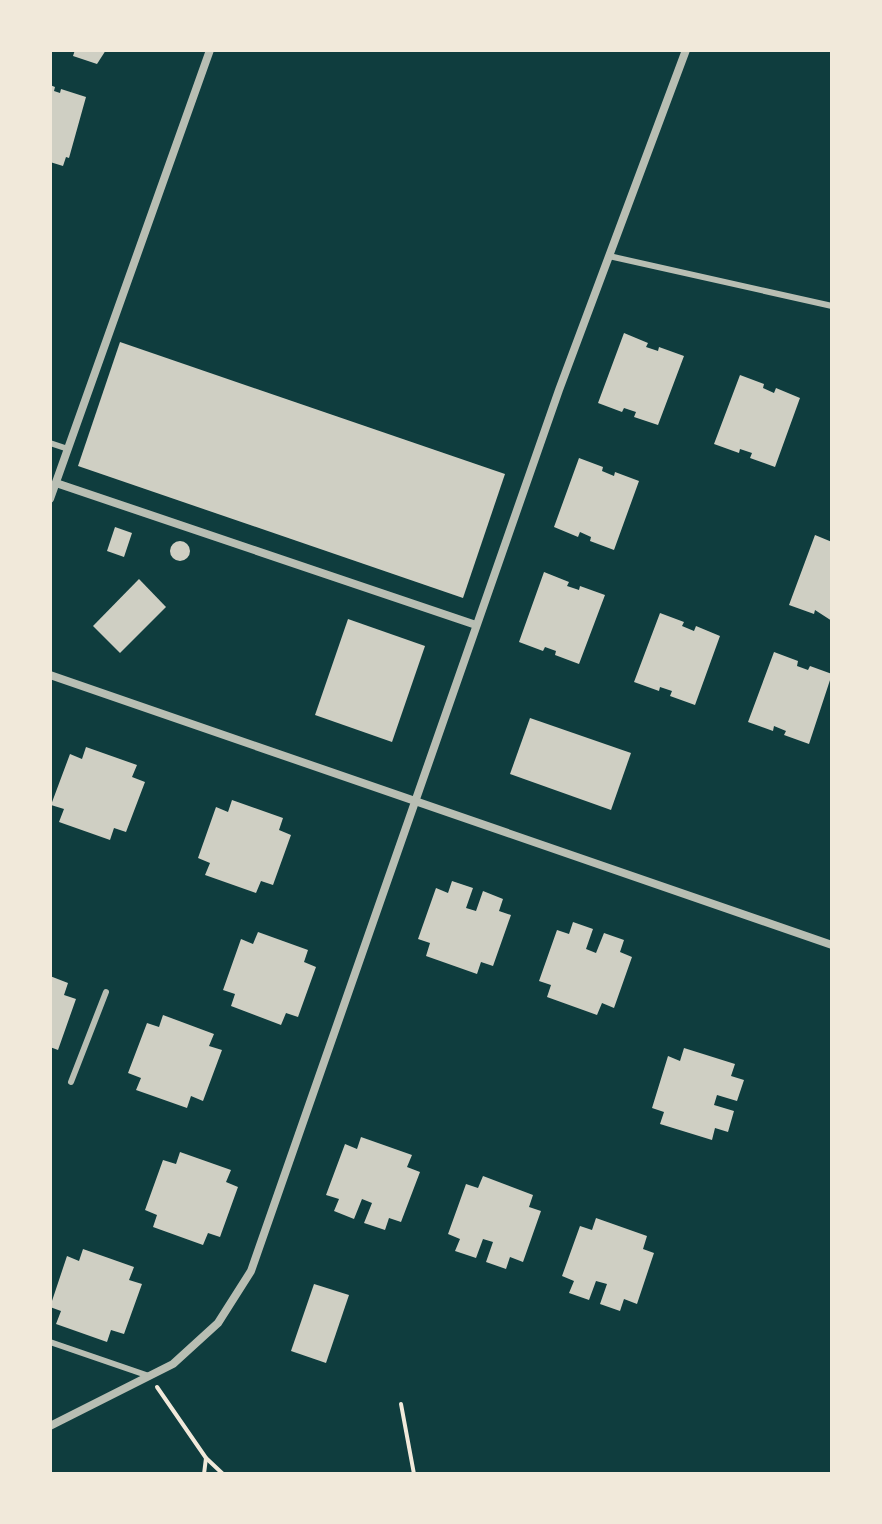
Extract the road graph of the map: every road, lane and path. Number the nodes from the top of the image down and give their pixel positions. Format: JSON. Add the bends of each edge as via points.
{"nodes":[{"id":1,"x":210,"y":50,"type":"edge"},
{"id":2,"x":686,"y":50,"type":"edge"},
{"id":3,"x":609,"y":256,"type":"junction"},
{"id":4,"x":832,"y":306,"type":"edge"},
{"id":5,"x":50,"y":443,"type":"edge"},
{"id":6,"x":68,"y":449,"type":"junction"},
{"id":7,"x":56,"y":483,"type":"junction"},
{"id":8,"x":50,"y":499,"type":"edge"},
{"id":9,"x":476,"y":625,"type":"junction"},
{"id":10,"x":50,"y":675,"type":"edge"},
{"id":11,"x":415,"y":801,"type":"junction"},
{"id":12,"x":832,"y":945,"type":"edge"},
{"id":13,"x":106,"y":992,"type":"dead end"},
{"id":14,"x":71,"y":1082,"type":"dead end"},
{"id":15,"x":50,"y":1342,"type":"edge"},
{"id":16,"x":149,"y":1376,"type":"junction"},
{"id":17,"x":401,"y":1404,"type":"dead end"},
{"id":18,"x":50,"y":1426,"type":"edge"},
{"id":19,"x":206,"y":1458,"type":"junction"},
{"id":20,"x":204,"y":1474,"type":"edge"},
{"id":21,"x":223,"y":1474,"type":"edge"},
{"id":22,"x":414,"y":1474,"type":"edge"}],
"edges":[{"from":1,"to":6,"type":"street"},
{"from":2,"to":3,"type":"street"},
{"from":3,"to":4,"type":"lane"},
{"from":3,"to":9,"type":"street"},
{"from":5,"to":6,"type":"lane"},
{"from":6,"to":7,"type":"street"},
{"from":7,"to":8,"type":"street"},
{"from":7,"to":9,"type":"street"},
{"from":9,"to":11,"type":"street"},
{"from":10,"to":11,"type":"street"},
{"from":11,"to":12,"type":"street"},
{"from":11,"to":16,"type":"street","via":[[251,1271],[218,1323],[173,1364]]},
{"from":13,"to":14,"type":"lane"},
{"from":15,"to":16,"type":"lane"},
{"from":16,"to":18,"type":"street"},
{"from":16,"to":19,"type":"path"},
{"from":17,"to":22,"type":"path"},
{"from":19,"to":20,"type":"path"},
{"from":19,"to":21,"type":"path"}]}
